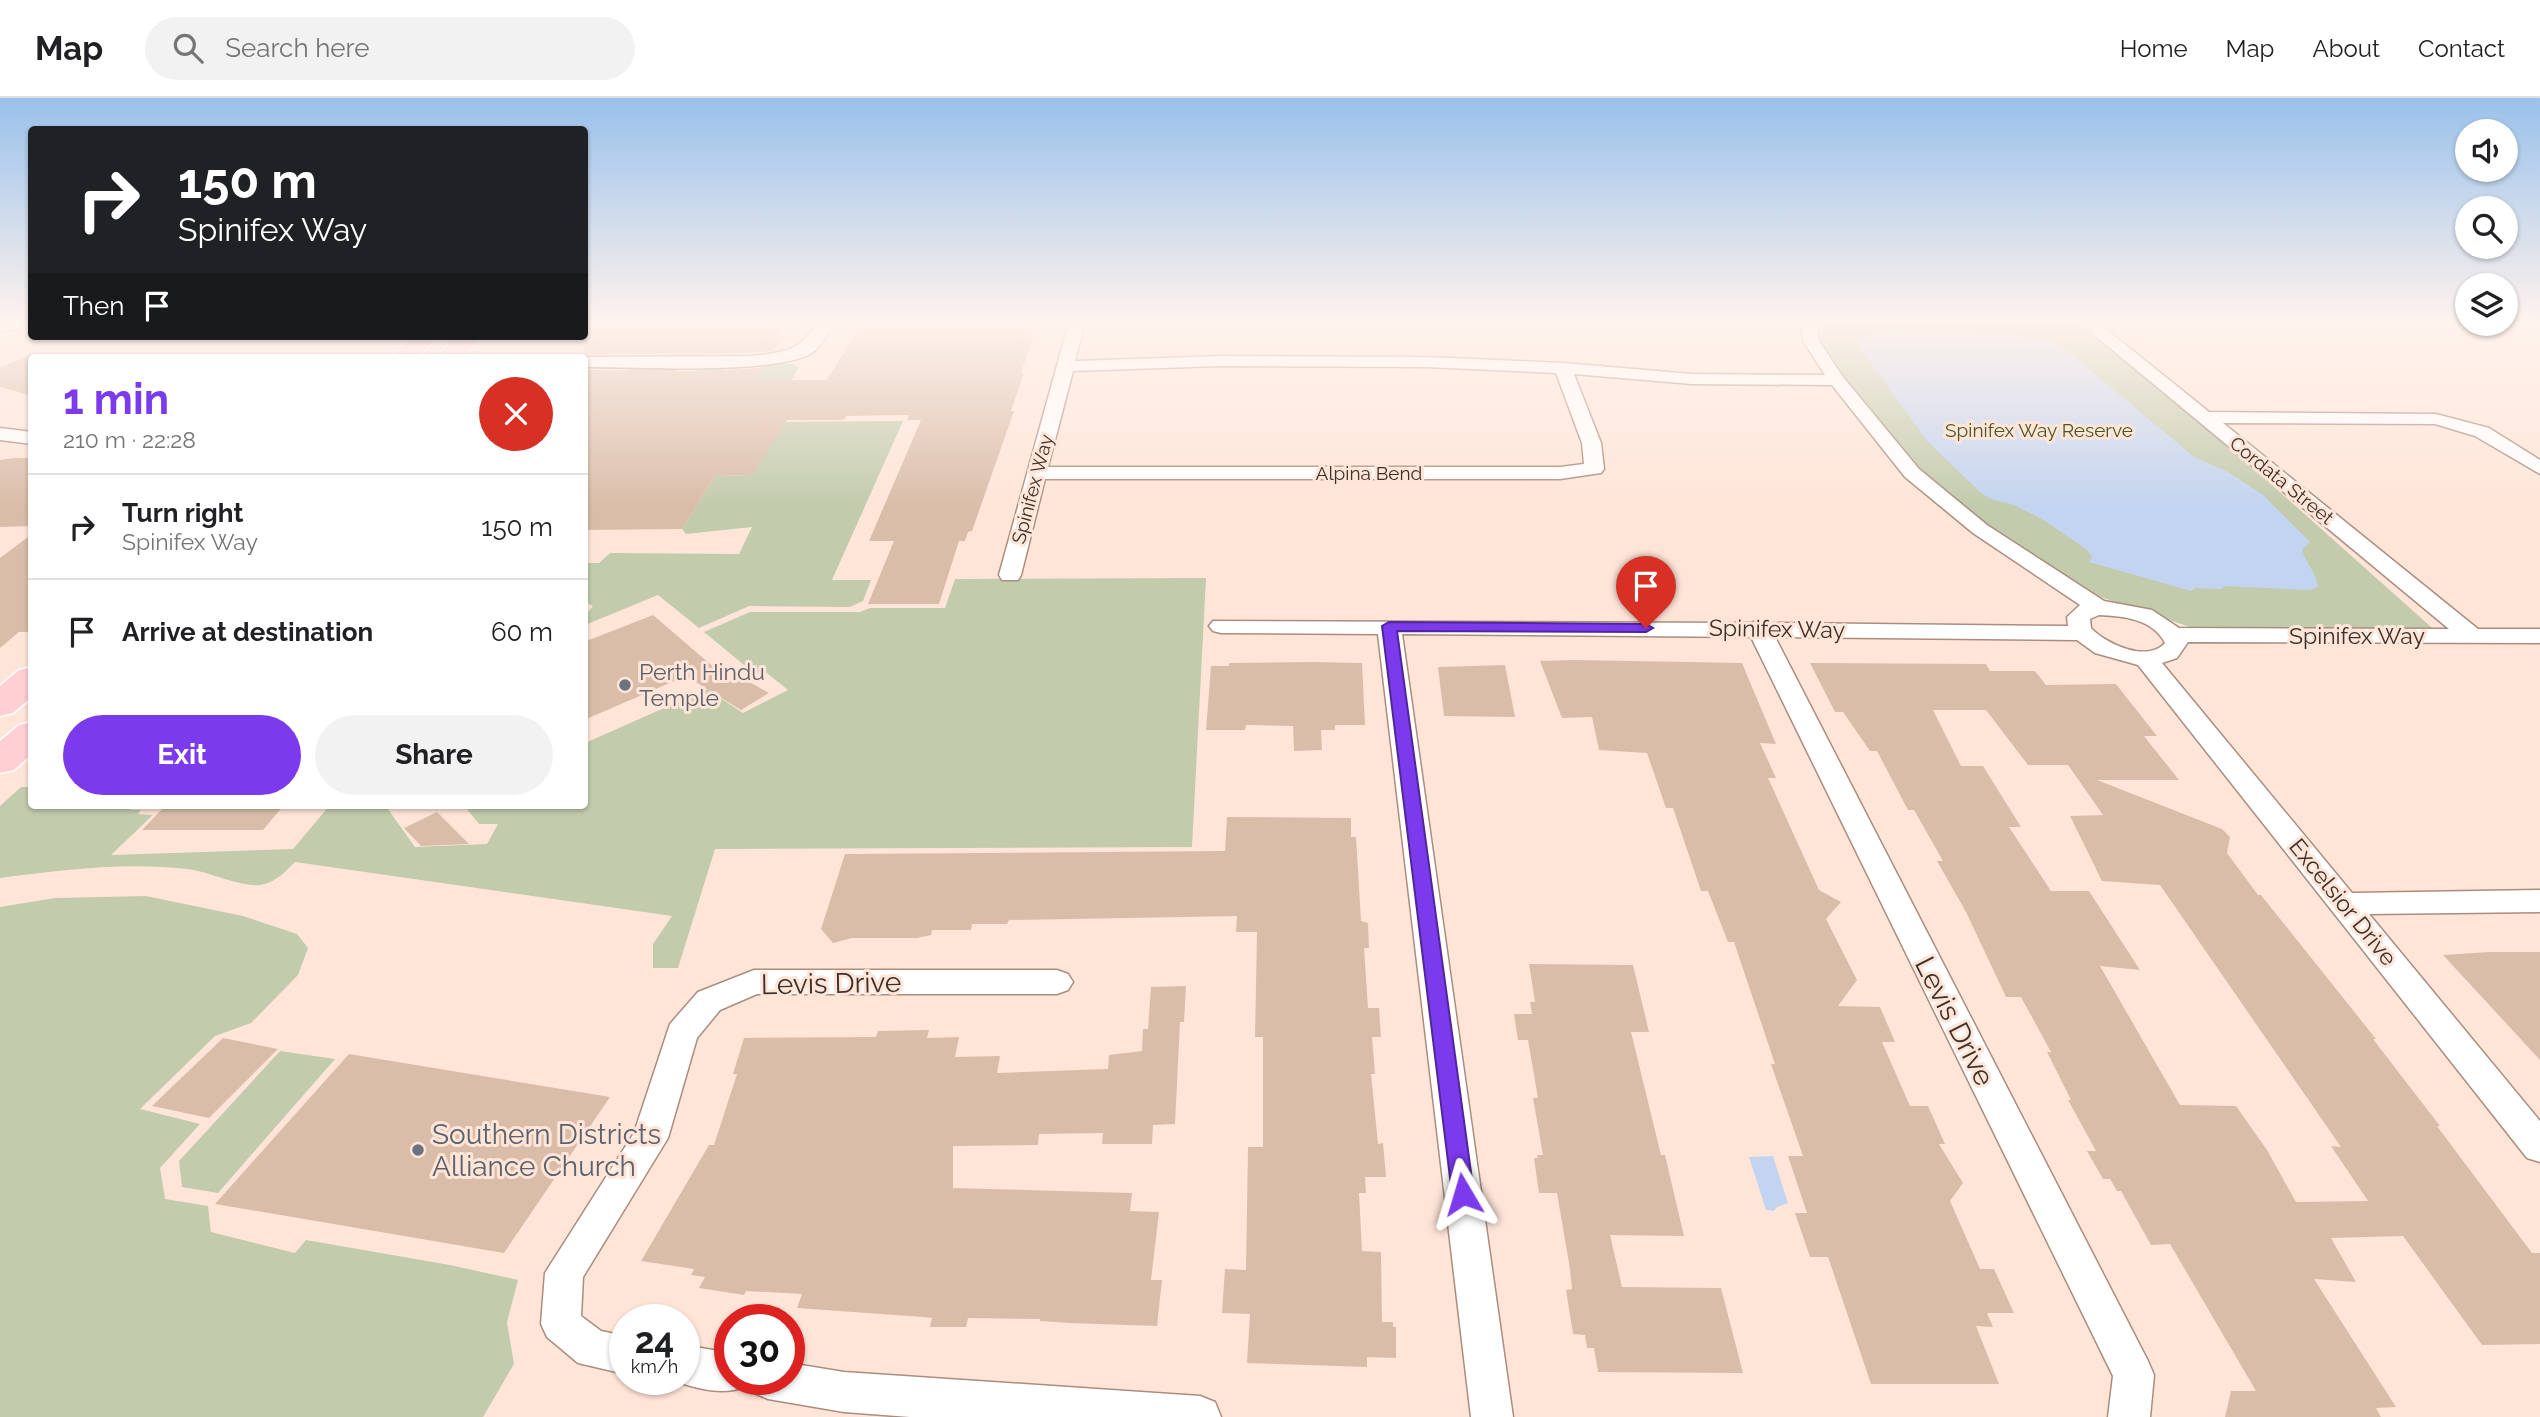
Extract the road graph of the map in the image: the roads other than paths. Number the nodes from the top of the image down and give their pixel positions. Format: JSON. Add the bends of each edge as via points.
{"nodes":[{"id":1,"x":1061,"y":384,"type":"edge"},
{"id":2,"x":1566,"y":384,"type":"edge"},
{"id":3,"x":1840,"y":384,"type":"edge"},
{"id":4,"x":2164,"y":384,"type":"edge"},
{"id":5,"x":2206,"y":417,"type":"junction"},
{"id":6,"x":2540,"y":467,"type":"edge"},
{"id":7,"x":1037,"y":473,"type":"junction"},
{"id":8,"x":1010,"y":575,"type":"dead end"},
{"id":9,"x":2099,"y":608,"type":"junction"},
{"id":10,"x":1221,"y":626,"type":"dead end"},
{"id":11,"x":1389,"y":626,"type":"junction"},
{"id":12,"x":1758,"y":628,"type":"junction"},
{"id":13,"x":2081,"y":633,"type":"junction"},
{"id":14,"x":2174,"y":635,"type":"junction"},
{"id":15,"x":2472,"y":636,"type":"junction"},
{"id":16,"x":2540,"y":636,"type":"edge"},
{"id":17,"x":2145,"y":658,"type":"junction"},
{"id":18,"x":28,"y":681,"type":"edge"},
{"id":19,"x":0,"y":705,"type":"edge"},
{"id":20,"x":28,"y":736,"type":"edge"},
{"id":21,"x":0,"y":761,"type":"edge"},
{"id":22,"x":2540,"y":901,"type":"edge"},
{"id":23,"x":2344,"y":904,"type":"junction"},
{"id":24,"x":1056,"y":982,"type":"dead end"},
{"id":25,"x":2540,"y":1147,"type":"edge"},
{"id":26,"x":609,"y":1352,"type":"edge"},
{"id":27,"x":805,"y":1385,"type":"edge"},
{"id":28,"x":1200,"y":1417,"type":"edge"},
{"id":29,"x":1492,"y":1417,"type":"edge"},
{"id":30,"x":2129,"y":1417,"type":"edge"}],
"edges":[{"from":1,"to":7,"type":"street","name":"Spinifex Way"},
{"from":2,"to":7,"type":"street","name":"Alpina Bend","via":[[1596,454],[1594,469],[1560,473]]},
{"from":3,"to":9,"type":"street","via":[[1912,473],[1980,529]]},
{"from":4,"to":5,"type":"street","name":"Cordata Street"},
{"from":5,"to":6,"type":"street","via":[[2436,419],[2482,432]]},
{"from":5,"to":15,"type":"street","name":"Cordata Street"},
{"from":7,"to":8,"type":"street","name":"Spinifex Way"},
{"from":9,"to":13,"type":"street","via":[[2078,617]]},
{"from":9,"to":14,"type":"street","via":[[2148,617]]},
{"from":10,"to":11,"type":"street","name":"Spinifex Way"},
{"from":11,"to":12,"type":"street","name":"Spinifex Way"},
{"from":11,"to":29,"type":"street"},
{"from":12,"to":13,"type":"street","name":"Spinifex Way"},
{"from":12,"to":30,"type":"street","name":"Levis Drive","via":[[2134,1375]]},
{"from":13,"to":17,"type":"street","via":[[2109,651]]},
{"from":14,"to":15,"type":"street","name":"Spinifex Way"},
{"from":14,"to":17,"type":"street","via":[[2174,651]]},
{"from":15,"to":16,"type":"street","name":"Spinifex Way"},
{"from":17,"to":23,"type":"street","name":"Excelsior Drive"},
{"from":18,"to":19,"type":"main road"},
{"from":20,"to":21,"type":"main road"},
{"from":22,"to":23,"type":"street"},
{"from":23,"to":25,"type":"street","name":"Excelsior Drive"},
{"from":24,"to":26,"type":"street","name":"Levis Drive","via":[[754,982],[709,1001],[682,1034],[650,1138],[564,1273],[561,1324],[592,1349]]},
{"from":27,"to":28,"type":"street"}]}
